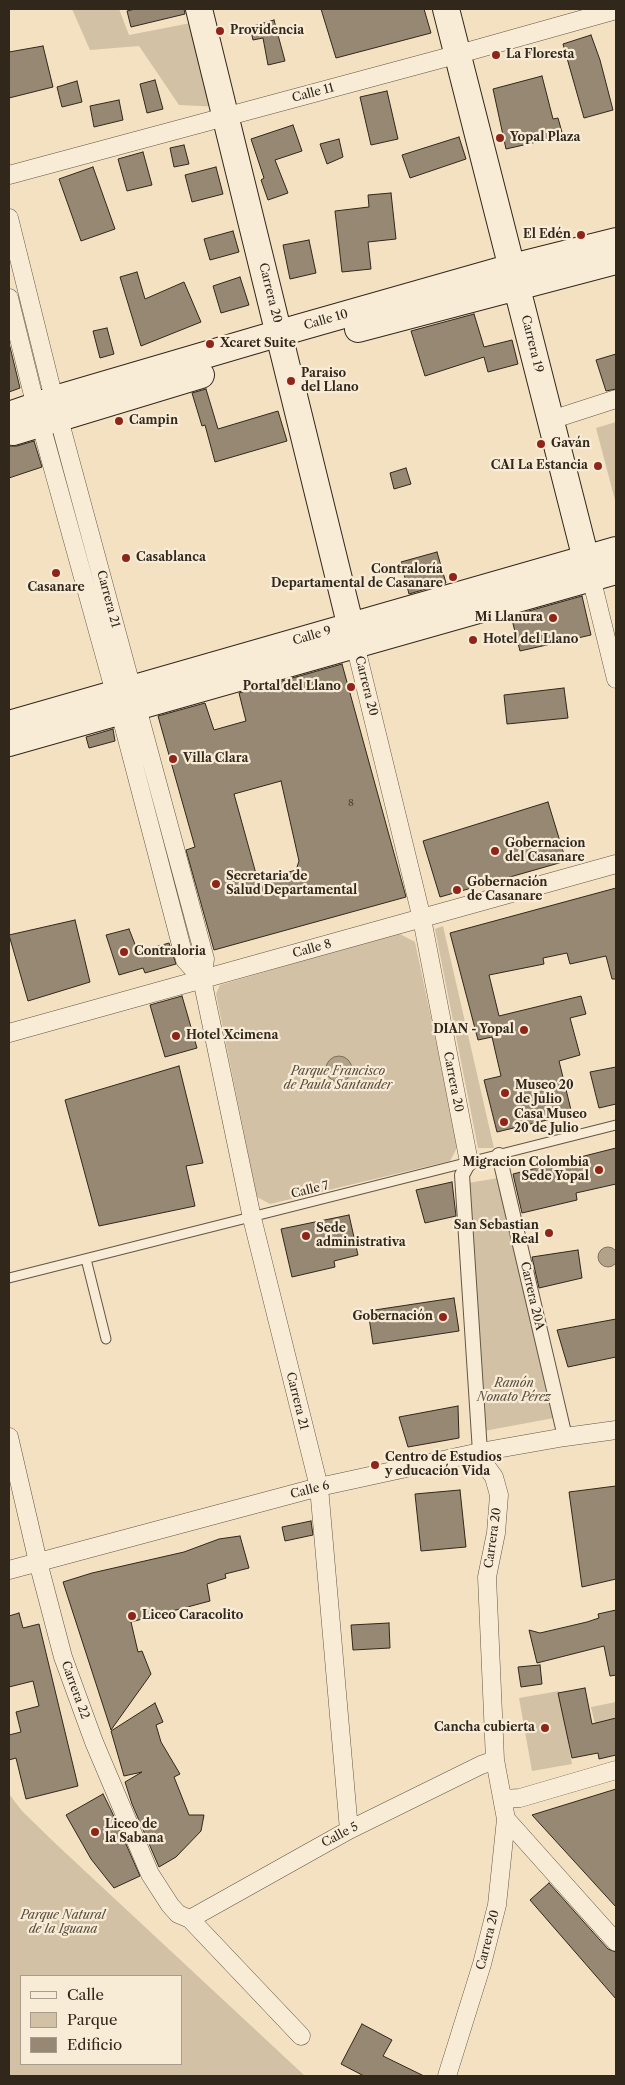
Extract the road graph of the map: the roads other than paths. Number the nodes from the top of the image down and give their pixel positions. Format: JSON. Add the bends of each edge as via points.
{"nodes":[{"id":1,"x":199,"y":9,"type":"edge"},
{"id":2,"x":446,"y":9,"type":"edge"},
{"id":3,"x":616,"y":10,"type":"edge"},
{"id":4,"x":459,"y":54,"type":"junction"},
{"id":5,"x":226,"y":116,"type":"junction"},
{"id":6,"x":9,"y":175,"type":"edge"},
{"id":7,"x":9,"y":218,"type":"edge"},
{"id":8,"x":616,"y":241,"type":"edge"},
{"id":9,"x":616,"y":261,"type":"edge"},
{"id":10,"x":514,"y":276,"type":"junction"},
{"id":11,"x":9,"y":298,"type":"edge"},
{"id":12,"x":282,"y":341,"type":"junction"},
{"id":13,"x":616,"y":399,"type":"edge"},
{"id":14,"x":48,"y":412,"type":"junction"},
{"id":15,"x":9,"y":415,"type":"edge"},
{"id":16,"x":551,"y":420,"type":"junction"},
{"id":17,"x":9,"y":434,"type":"edge"},
{"id":18,"x":616,"y":550,"type":"edge"},
{"id":19,"x":588,"y":568,"type":"junction"},
{"id":20,"x":616,"y":571,"type":"edge"},
{"id":21,"x":354,"y":634,"type":"junction"},
{"id":22,"x":616,"y":680,"type":"edge"},
{"id":23,"x":126,"y":699,"type":"junction"},
{"id":24,"x":9,"y":724,"type":"edge"},
{"id":25,"x":9,"y":743,"type":"edge"},
{"id":26,"x":616,"y":864,"type":"edge"},
{"id":27,"x":422,"y":919,"type":"junction"},
{"id":28,"x":202,"y":979,"type":"junction"},
{"id":29,"x":9,"y":1033,"type":"edge"},
{"id":30,"x":616,"y":1125,"type":"edge"},
{"id":31,"x":499,"y":1155,"type":"junction"},
{"id":32,"x":469,"y":1162,"type":"junction"},
{"id":33,"x":252,"y":1218,"type":"junction"},
{"id":34,"x":86,"y":1259,"type":"junction"},
{"id":35,"x":9,"y":1278,"type":"edge"},
{"id":36,"x":106,"y":1339,"type":"dead end"},
{"id":37,"x":616,"y":1430,"type":"edge"},
{"id":38,"x":9,"y":1437,"type":"edge"},
{"id":39,"x":565,"y":1437,"type":"junction"},
{"id":40,"x":480,"y":1452,"type":"junction"},
{"id":41,"x":319,"y":1487,"type":"junction"},
{"id":42,"x":38,"y":1562,"type":"junction"},
{"id":43,"x":9,"y":1570,"type":"edge"},
{"id":44,"x":495,"y":1760,"type":"junction"},
{"id":45,"x":616,"y":1770,"type":"edge"},
{"id":46,"x":503,"y":1799,"type":"junction"},
{"id":47,"x":506,"y":1819,"type":"junction"},
{"id":48,"x":349,"y":1830,"type":"junction"},
{"id":49,"x":190,"y":1919,"type":"junction"},
{"id":50,"x":616,"y":1942,"type":"edge"},
{"id":51,"x":300,"y":2036,"type":"dead end"},
{"id":52,"x":446,"y":2076,"type":"edge"}],
"edges":[{"from":1,"to":5,"type":"main road","name":"Carrera 20"},
{"from":2,"to":4,"type":"main road","name":"Carrera 19"},
{"from":3,"to":4,"type":"street","name":"Calle 11"},
{"from":4,"to":5,"type":"street","name":"Calle 11"},
{"from":4,"to":10,"type":"main road","name":"Carrera 19"},
{"from":5,"to":6,"type":"street","name":"Calle 11"},
{"from":5,"to":12,"type":"main road","name":"Carrera 20"},
{"from":7,"to":14,"type":"street","name":"Carrera 21"},
{"from":8,"to":10,"type":"main road","name":"Calle 10"},
{"from":9,"to":10,"type":"main road","name":"Calle 10"},
{"from":10,"to":12,"type":"main road","name":"Calle 10"},
{"from":10,"to":16,"type":"main road","name":"Carrera 19"},
{"from":11,"to":14,"type":"street","name":"Carrera 21"},
{"from":12,"to":14,"type":"main road","name":"Calle 10"},
{"from":12,"to":21,"type":"main road","name":"Carrera 20"},
{"from":13,"to":16,"type":"street"},
{"from":14,"to":15,"type":"main road","name":"Calle 10"},
{"from":14,"to":17,"type":"main road","name":"Calle 10"},
{"from":14,"to":23,"type":"street","name":"Carrera 21"},
{"from":16,"to":19,"type":"main road","name":"Carrera 19"},
{"from":18,"to":19,"type":"main road","name":"Calle 9"},
{"from":19,"to":20,"type":"main road","name":"Calle 9"},
{"from":19,"to":21,"type":"main road","name":"Calle 9"},
{"from":19,"to":22,"type":"street","name":"Carrera 19"},
{"from":21,"to":23,"type":"main road","name":"Calle 9"},
{"from":21,"to":27,"type":"street","name":"Carrera 20"},
{"from":23,"to":24,"type":"main road","name":"Calle 9"},
{"from":23,"to":25,"type":"main road","name":"Calle 9"},
{"from":23,"to":28,"type":"street","name":"Carrera 21","via":[[185,960]]},
{"from":26,"to":27,"type":"street","name":"Calle 8"},
{"from":27,"to":28,"type":"street","name":"Calle 8"},
{"from":27,"to":32,"type":"street","name":"Carrera 20"},
{"from":28,"to":29,"type":"street","name":"Calle 8"},
{"from":28,"to":33,"type":"street","name":"Carrera 21"},
{"from":30,"to":31,"type":"lane","name":"Calle 7"},
{"from":31,"to":32,"type":"lane","name":"Calle 7"},
{"from":31,"to":39,"type":"street","name":"Carrera 20A"},
{"from":32,"to":33,"type":"lane","name":"Calle 7"},
{"from":32,"to":40,"type":"street","name":"Carrera 20","via":[[462,1175]]},
{"from":33,"to":34,"type":"lane","name":"Calle 7"},
{"from":33,"to":41,"type":"street","name":"Carrera 21"},
{"from":34,"to":35,"type":"lane","name":"Calle 7"},
{"from":34,"to":36,"type":"lane"},
{"from":37,"to":39,"type":"street","name":"Calle 6"},
{"from":38,"to":42,"type":"street","name":"Carrera 22"},
{"from":39,"to":40,"type":"street","name":"Calle 6"},
{"from":40,"to":41,"type":"street","name":"Calle 6"},
{"from":40,"to":44,"type":"street","name":"Carrera 20","via":[[494,1477],[499,1495],[487,1577]]},
{"from":41,"to":42,"type":"street","name":"Calle 6"},
{"from":41,"to":48,"type":"street","name":"Carrera 21"},
{"from":42,"to":43,"type":"street","name":"Calle 6"},
{"from":42,"to":49,"type":"street","name":"Carrera 22","via":[[63,1657],[94,1742],[150,1874],[170,1906]]},
{"from":44,"to":46,"type":"street","name":"Carrera 20"},
{"from":44,"to":48,"type":"street","name":"Calle 5"},
{"from":45,"to":46,"type":"street","via":[[520,1798]]},
{"from":46,"to":47,"type":"street","name":"Carrera 20"},
{"from":47,"to":50,"type":"street"},
{"from":47,"to":52,"type":"street","name":"Carrera 20","via":[[497,1905]]},
{"from":48,"to":49,"type":"street","name":"Calle 5"},
{"from":49,"to":51,"type":"street","name":"Carrera 22"}]}
